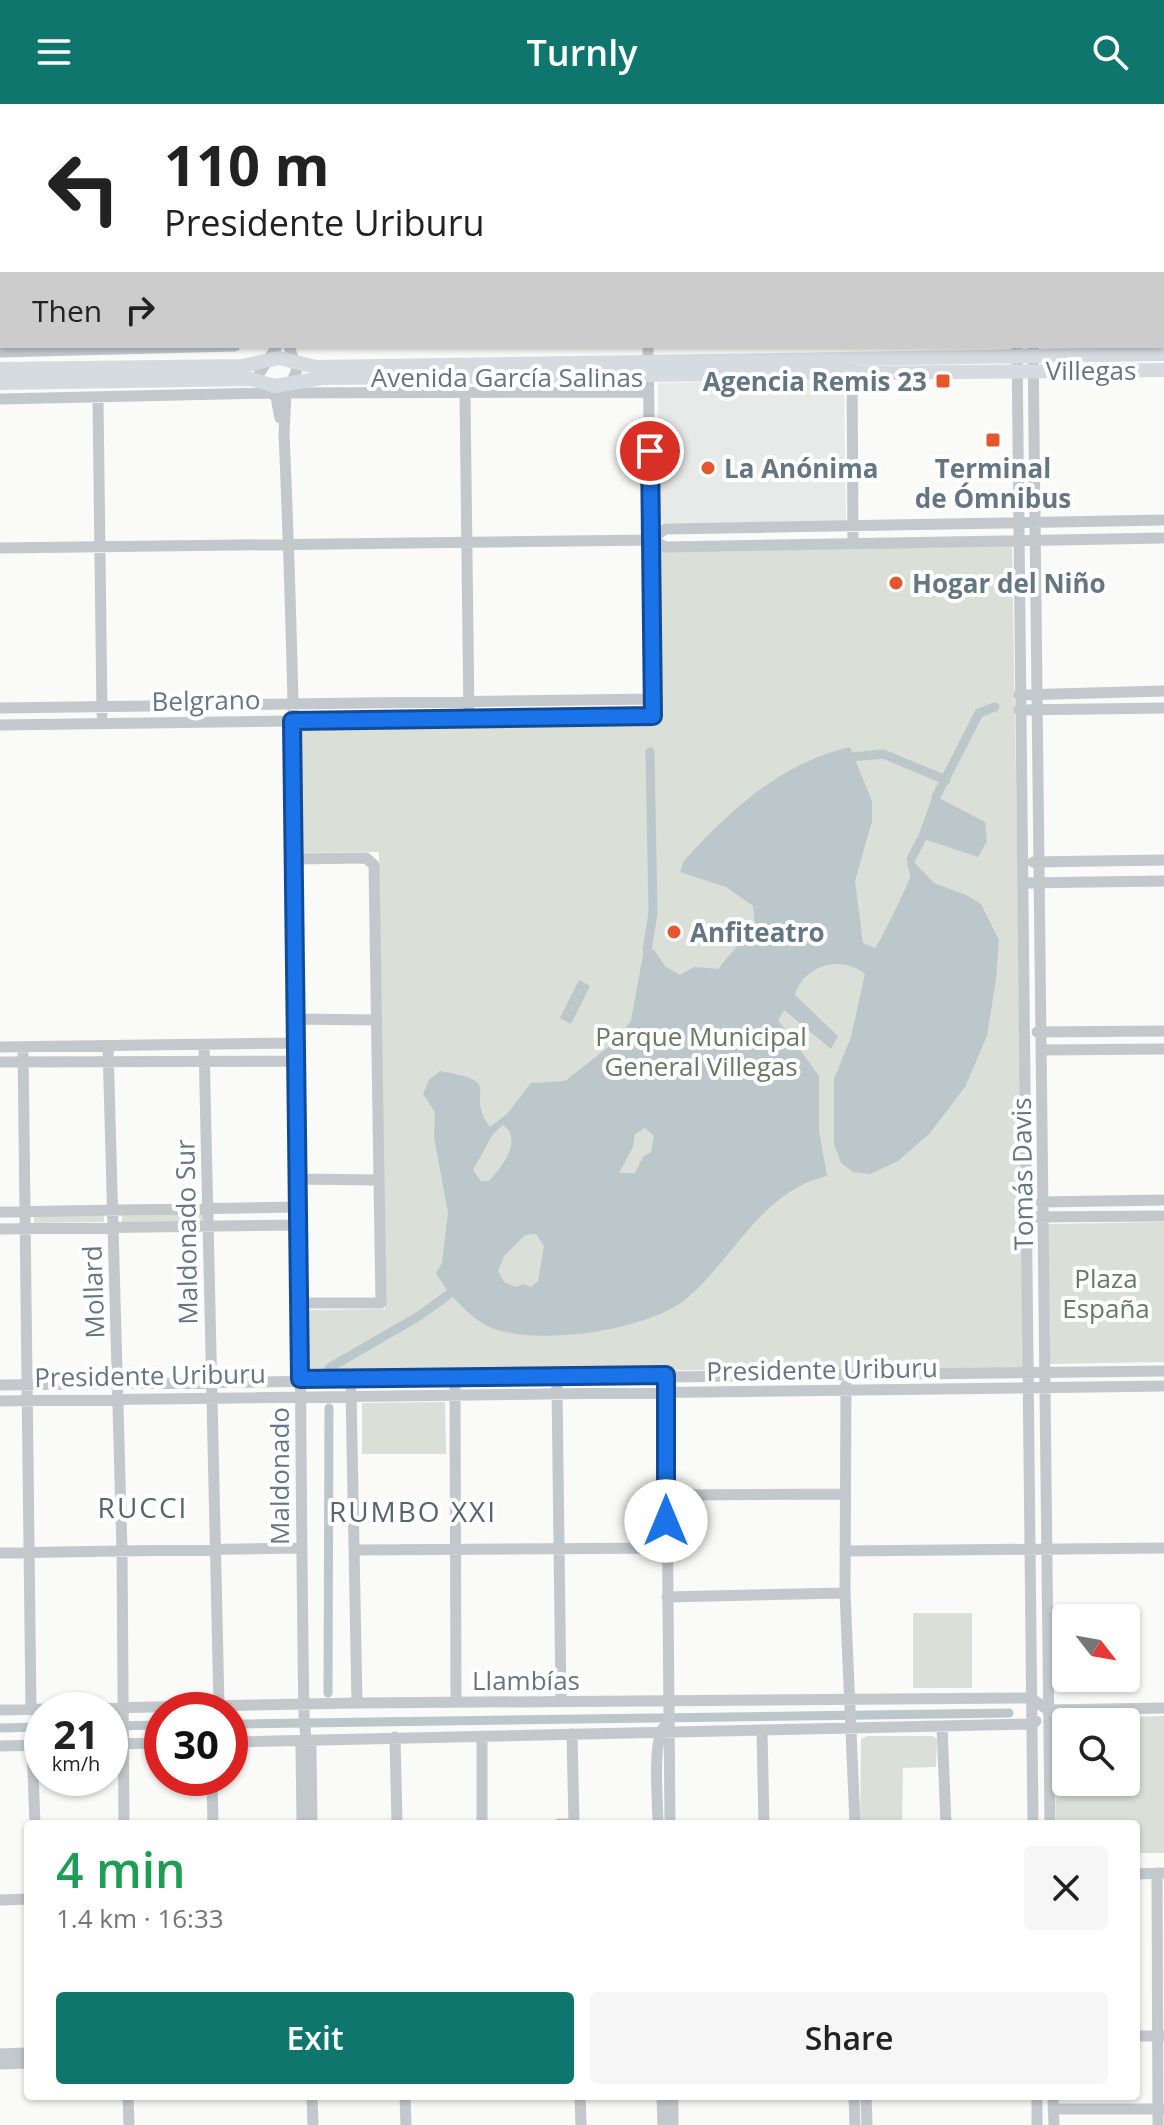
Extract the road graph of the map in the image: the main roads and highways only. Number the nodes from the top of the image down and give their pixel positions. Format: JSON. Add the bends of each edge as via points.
{"nodes":[{"id":1,"x":1164,"y":354,"type":"edge"},
{"id":2,"x":1017,"y":357,"type":"edge"},
{"id":3,"x":1034,"y":357,"type":"edge"},
{"id":4,"x":833,"y":359,"type":"edge"},
{"id":5,"x":648,"y":361,"type":"edge"},
{"id":6,"x":0,"y":369,"type":"edge"},
{"id":7,"x":1164,"y":370,"type":"edge"},
{"id":8,"x":0,"y":383,"type":"edge"}],
"edges":[{"from":1,"to":3,"type":"main road","name":"Villegas"},
{"from":2,"to":3,"type":"main road","name":"Villegas"},
{"from":2,"to":4,"type":"main road","name":"Avenida García Salinas","via":[[852,366]]},
{"from":3,"to":7,"type":"main road","name":"Villegas"},
{"from":4,"to":5,"type":"main road","name":"Avenida García Salinas"},
{"from":5,"to":6,"type":"main road","name":"Avenida García Salinas","via":[[316,367],[284,358],[242,366]]},
{"from":5,"to":8,"type":"main road","name":"Avenida García Salinas","via":[[322,378],[287,389],[260,381]]}]}
